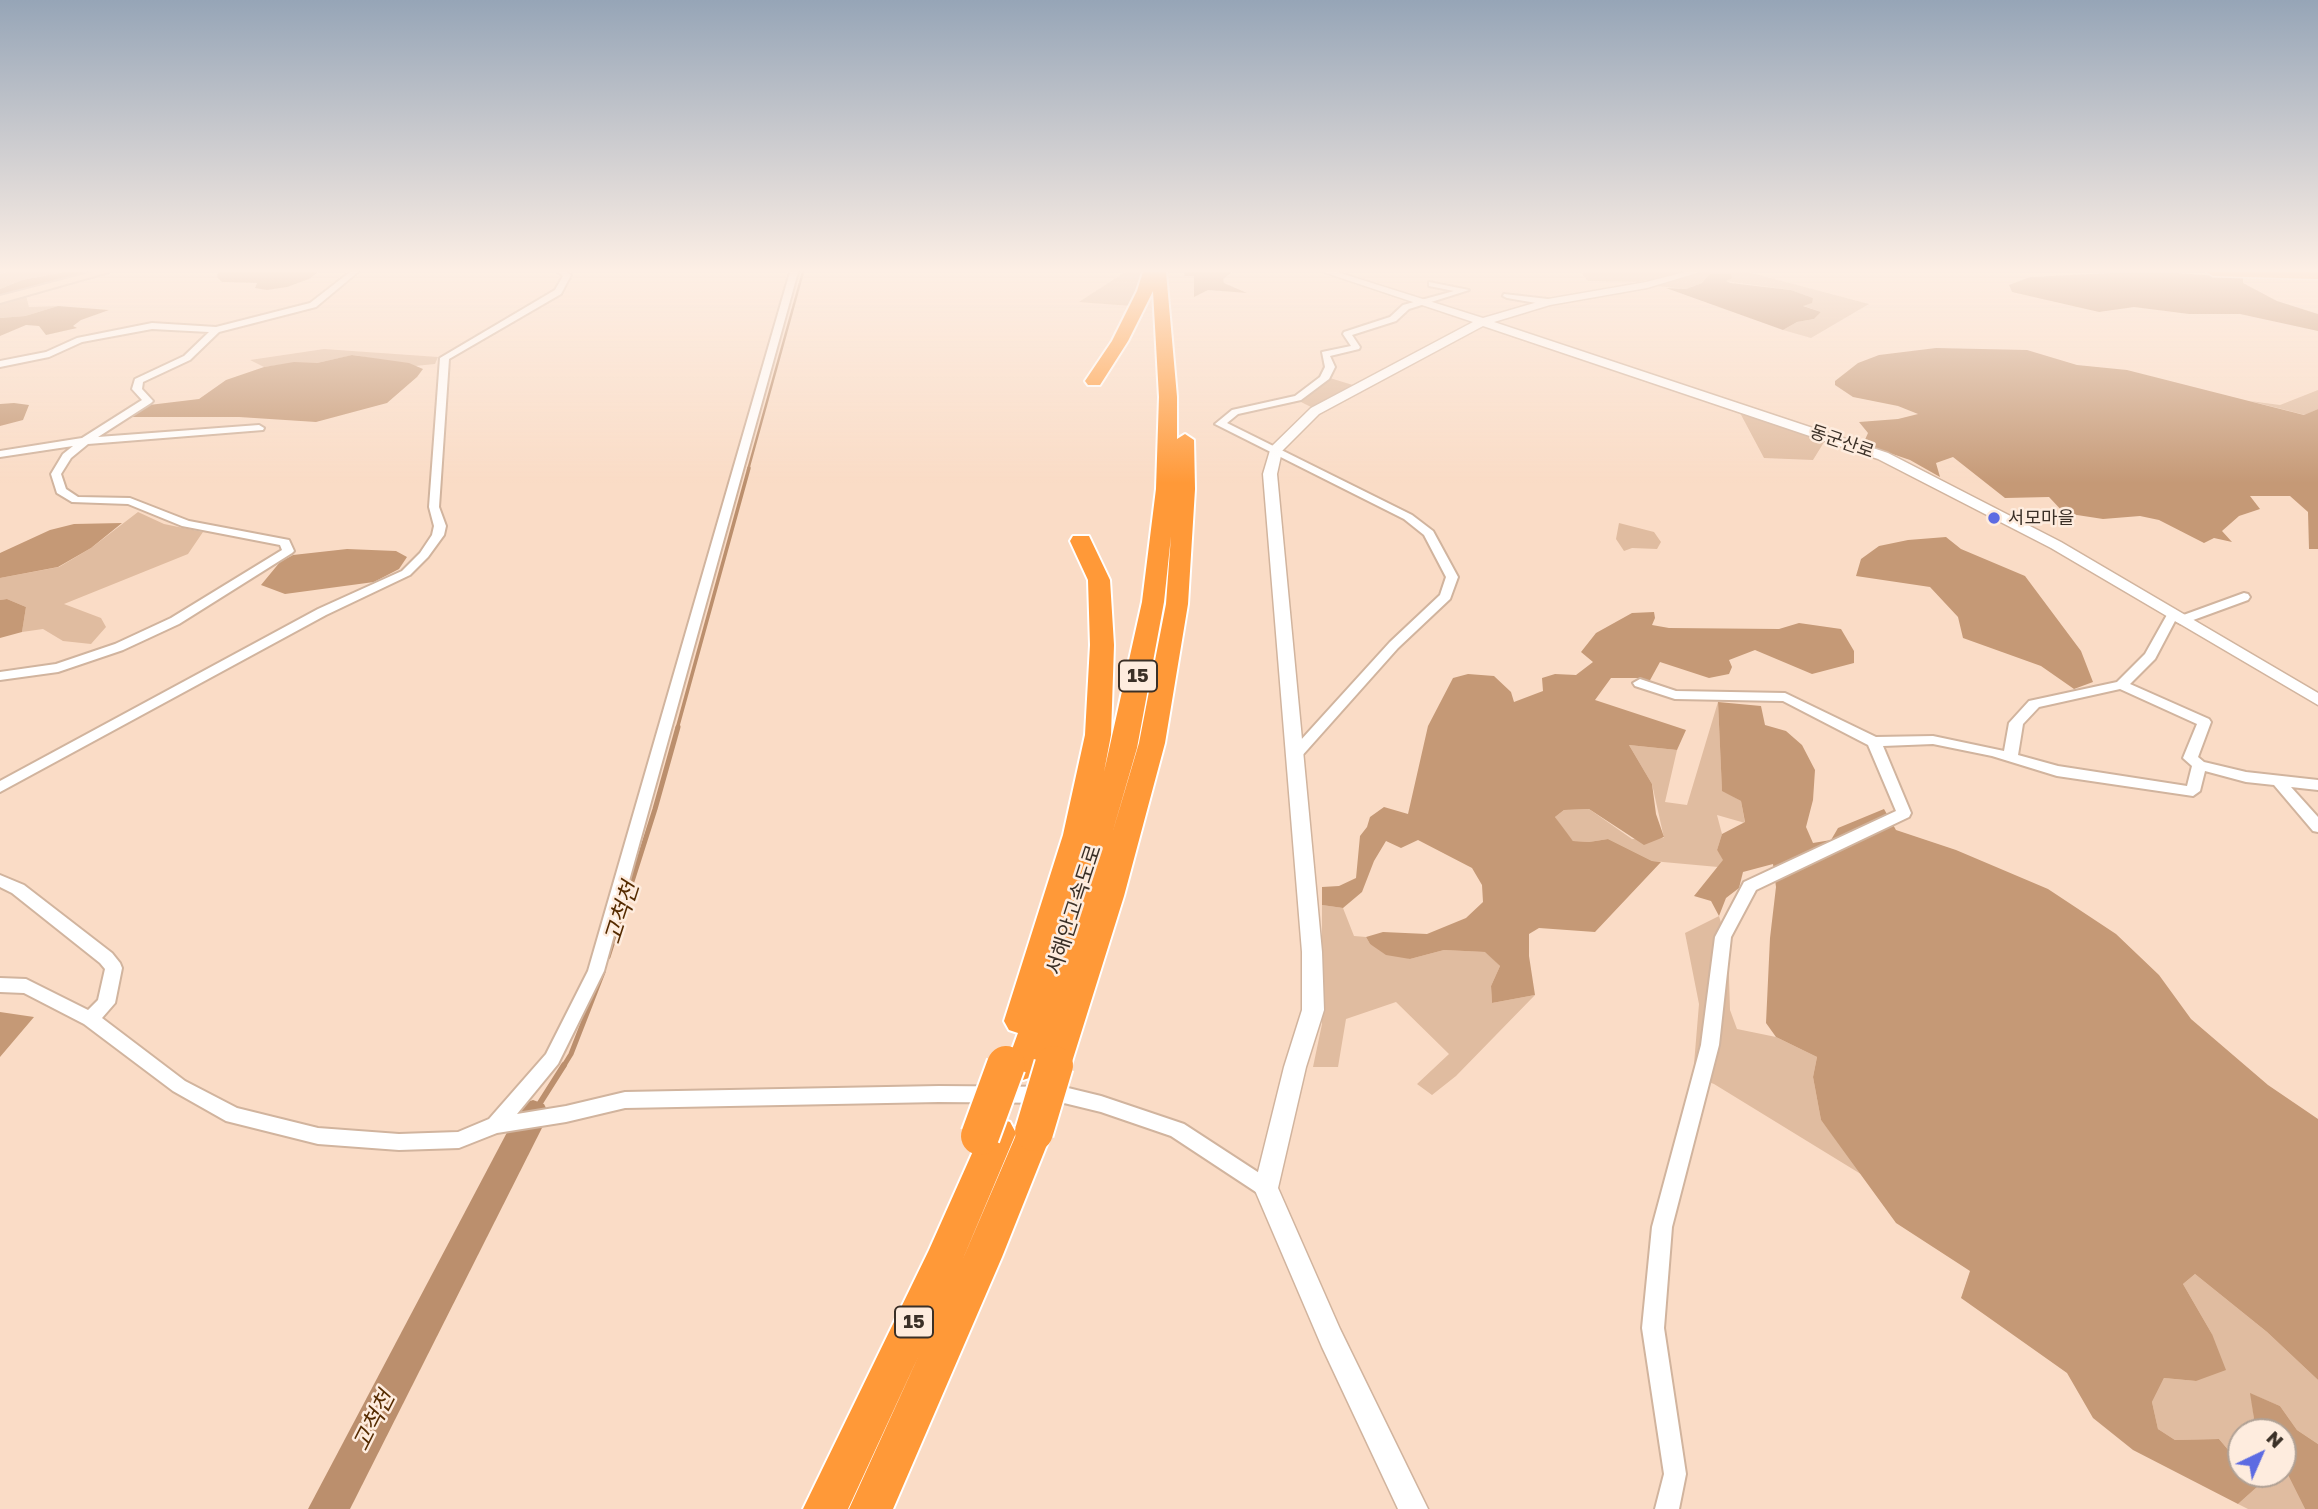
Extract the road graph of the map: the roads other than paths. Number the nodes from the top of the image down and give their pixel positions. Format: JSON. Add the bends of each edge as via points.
{"nodes":[{"id":1,"x":75,"y":342,"type":"edge"},
{"id":2,"x":204,"y":342,"type":"edge"},
{"id":3,"x":472,"y":342,"type":"edge"},
{"id":4,"x":774,"y":342,"type":"edge"},
{"id":5,"x":1119,"y":342,"type":"edge"},
{"id":6,"x":1164,"y":342,"type":"edge"},
{"id":7,"x":1178,"y":342,"type":"edge"},
{"id":8,"x":1352,"y":342,"type":"edge"},
{"id":9,"x":1444,"y":342,"type":"edge"},
{"id":10,"x":1543,"y":342,"type":"edge"},
{"id":11,"x":0,"y":364,"type":"edge"},
{"id":12,"x":1094,"y":380,"type":"dead end"},
{"id":13,"x":259,"y":428,"type":"dead end"},
{"id":14,"x":85,"y":440,"type":"junction"},
{"id":15,"x":1276,"y":450,"type":"junction"},
{"id":16,"x":0,"y":454,"type":"edge"},
{"id":17,"x":1082,"y":541,"type":"dead end"},
{"id":18,"x":2244,"y":597,"type":"dead end"},
{"id":19,"x":2176,"y":618,"type":"junction"},
{"id":20,"x":0,"y":676,"type":"edge"},
{"id":21,"x":1640,"y":683,"type":"dead end"},
{"id":22,"x":2121,"y":685,"type":"junction"},
{"id":23,"x":2318,"y":701,"type":"edge"},
{"id":24,"x":1874,"y":742,"type":"junction"},
{"id":25,"x":1295,"y":755,"type":"junction"},
{"id":26,"x":2010,"y":758,"type":"junction"},
{"id":27,"x":2199,"y":765,"type":"junction"},
{"id":28,"x":2279,"y":782,"type":"junction"},
{"id":29,"x":2318,"y":785,"type":"edge"},
{"id":30,"x":0,"y":787,"type":"edge"},
{"id":31,"x":2318,"y":827,"type":"edge"},
{"id":32,"x":0,"y":881,"type":"edge"},
{"id":33,"x":0,"y":985,"type":"edge"},
{"id":34,"x":90,"y":1019,"type":"junction"},
{"id":35,"x":1028,"y":1066,"type":"junction"},
{"id":36,"x":504,"y":1124,"type":"junction"},
{"id":37,"x":1004,"y":1134,"type":"junction"},
{"id":38,"x":1266,"y":1188,"type":"junction"},
{"id":39,"x":825,"y":1509,"type":"edge"},
{"id":40,"x":871,"y":1509,"type":"edge"},
{"id":41,"x":1413,"y":1509,"type":"edge"},
{"id":42,"x":1667,"y":1509,"type":"edge"}],
"edges":[{"from":1,"to":11,"type":"street","via":[[49,354]]},
{"from":2,"to":14,"type":"street","via":[[187,359],[138,381],[137,389],[149,401]]},
{"from":3,"to":30,"type":"street","via":[[445,358],[434,507],[440,526],[424,555],[406,573],[321,612]]},
{"from":4,"to":36,"type":"street","via":[[596,971],[552,1059]]},
{"from":5,"to":12,"type":"highway"},
{"from":6,"to":35,"type":"highway","name":"서해안고속도로","number":"15","via":[[1166,489],[1153,603],[1124,748]]},
{"from":7,"to":35,"type":"highway","name":"서해안고속도로","number":"15","via":[[1185,489],[1177,604],[1152,743],[1109,896]]},
{"from":8,"to":15,"type":"street","via":[[1356,348],[1325,354],[1330,367],[1324,379],[1298,398],[1235,412],[1220,424]]},
{"from":9,"to":15,"type":"street","via":[[1315,411]]},
{"from":10,"to":19,"type":"street","name":"동군산로","via":[[1884,456],[2056,545]]},
{"from":13,"to":14,"type":"street"},
{"from":14,"to":16,"type":"street"},
{"from":14,"to":20,"type":"street","via":[[56,474],[61,491],[76,500],[130,502],[186,524],[285,542],[288,551],[175,621],[118,647],[58,668]]},
{"from":15,"to":25,"type":"street","via":[[1270,474]]},
{"from":15,"to":25,"type":"street","via":[[1408,516],[1429,533],[1452,577],[1446,596],[1394,645]]},
{"from":17,"to":35,"type":"highway","via":[[1099,580],[1098,735]]},
{"from":18,"to":19,"type":"street"},
{"from":19,"to":22,"type":"street","via":[[2150,656]]},
{"from":19,"to":23,"type":"street","name":"동군산로"},
{"from":21,"to":24,"type":"street","via":[[1675,695],[1785,697]]},
{"from":22,"to":26,"type":"street","via":[[2034,704],[2016,723]]},
{"from":22,"to":27,"type":"street","via":[[2204,722],[2190,758]]},
{"from":24,"to":26,"type":"street","via":[[1933,740]]},
{"from":24,"to":42,"type":"street","via":[[1904,813],[1750,886],[1723,937],[1710,1045],[1662,1227],[1653,1328],[1675,1474]]},
{"from":25,"to":38,"type":"street","via":[[1312,952],[1312,1010]]},
{"from":26,"to":27,"type":"street","via":[[2057,771],[2193,791]]},
{"from":27,"to":28,"type":"street"},
{"from":28,"to":29,"type":"street"},
{"from":28,"to":31,"type":"street"},
{"from":32,"to":34,"type":"street","via":[[19,889],[114,968],[106,1003]]},
{"from":33,"to":34,"type":"street","via":[[26,986]]},
{"from":34,"to":36,"type":"street","via":[[179,1086],[233,1115],[318,1136],[399,1142],[459,1140]]},
{"from":35,"to":37,"type":"highway","bridge":true},
{"from":35,"to":37,"type":"highway","name":"서해안고속도로","number":"15","bridge":true},
{"from":36,"to":38,"type":"street","via":[[625,1100],[1064,1095],[1177,1129]]},
{"from":37,"to":39,"type":"highway","name":"서해안고속도로","number":"15"},
{"from":37,"to":40,"type":"highway","name":"서해안고속도로","number":"15","via":[[983,1257]]},
{"from":38,"to":41,"type":"street"}]}
